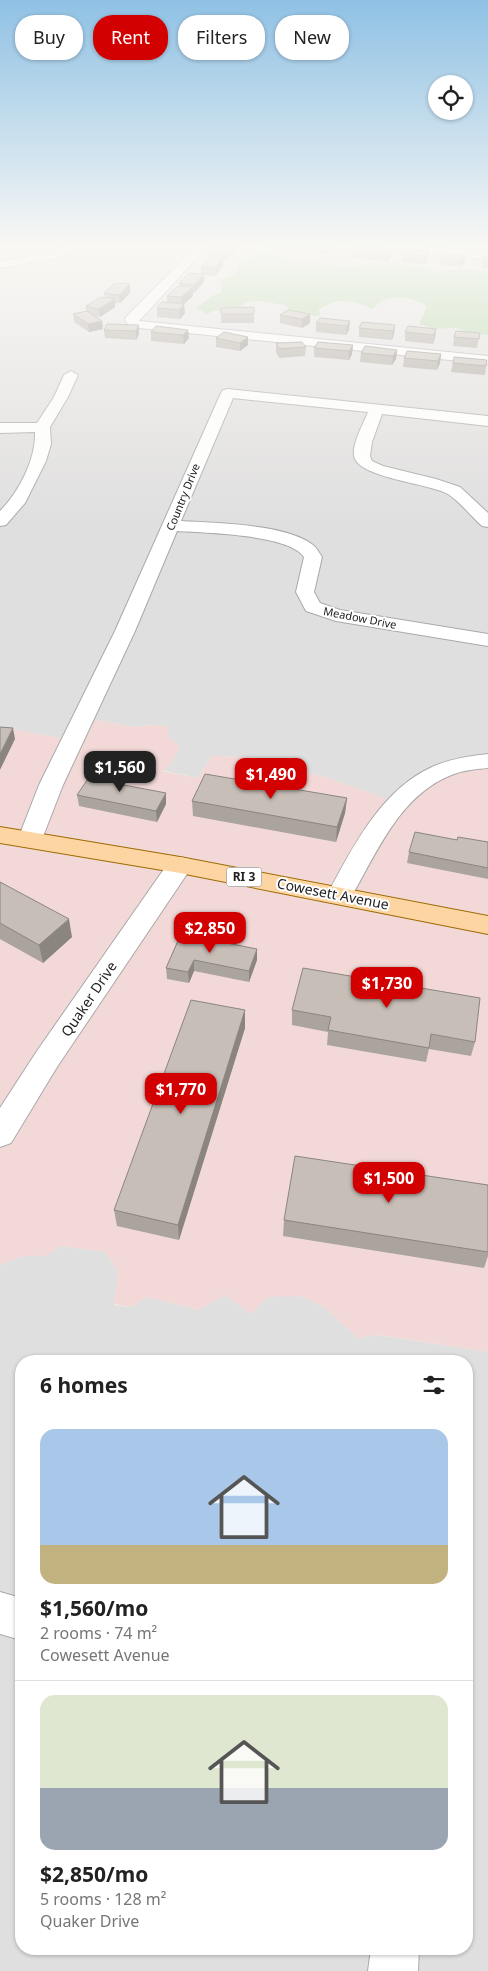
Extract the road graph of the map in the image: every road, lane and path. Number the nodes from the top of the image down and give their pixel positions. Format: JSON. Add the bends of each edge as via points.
{"nodes":[{"id":1,"x":272,"y":338,"type":"edge"},
{"id":2,"x":488,"y":360,"type":"edge"},
{"id":3,"x":71,"y":375,"type":"dead end"},
{"id":4,"x":376,"y":410,"type":"junction"},
{"id":5,"x":488,"y":421,"type":"edge"},
{"id":6,"x":42,"y":427,"type":"junction"},
{"id":7,"x":0,"y":428,"type":"edge"},
{"id":8,"x":0,"y":521,"type":"edge"},
{"id":9,"x":488,"y":522,"type":"edge"},
{"id":10,"x":172,"y":525,"type":"junction"},
{"id":11,"x":488,"y":640,"type":"edge"},
{"id":12,"x":488,"y":761,"type":"edge"},
{"id":13,"x":0,"y":835,"type":"edge"},
{"id":14,"x":30,"y":839,"type":"junction"},
{"id":15,"x":180,"y":865,"type":"junction"},
{"id":16,"x":340,"y":895,"type":"junction"},
{"id":17,"x":488,"y":925,"type":"edge"},
{"id":18,"x":0,"y":1134,"type":"edge"},
{"id":19,"x":0,"y":1613,"type":"edge"},
{"id":20,"x":15,"y":1617,"type":"edge"},
{"id":21,"x":394,"y":1955,"type":"edge"},
{"id":22,"x":393,"y":1971,"type":"edge"}],
"edges":[{"from":1,"to":2,"type":"street"},
{"from":3,"to":6,"type":"street"},
{"from":4,"to":5,"type":"street","name":"Country Drive"},
{"from":4,"to":9,"type":"street","via":[[364,442],[362,456],[366,464],[454,491]]},
{"from":4,"to":10,"type":"street","name":"Country Drive","via":[[228,393]]},
{"from":6,"to":7,"type":"street"},
{"from":6,"to":8,"type":"street","via":[[38,461],[17,502]]},
{"from":10,"to":11,"type":"street","name":"Meadow Drive","via":[[273,536],[308,548],[313,557],[305,592],[313,607],[323,612]]},
{"from":10,"to":14,"type":"street","name":"Country Drive","via":[[51,785]]},
{"from":12,"to":16,"type":"street","via":[[440,772],[415,787],[386,819]]},
{"from":13,"to":14,"type":"main road","name":"Cowesett Avenue","number":"RI 3"},
{"from":14,"to":15,"type":"main road","name":"Cowesett Avenue","number":"RI 3"},
{"from":15,"to":16,"type":"main road","name":"Cowesett Avenue","number":"RI 3"},
{"from":15,"to":18,"type":"street","name":"Quaker Drive","via":[[47,1059]]},
{"from":16,"to":17,"type":"main road","name":"Cowesett Avenue","number":"RI 3"},
{"from":19,"to":20,"type":"street"},
{"from":21,"to":22,"type":"street"}]}
